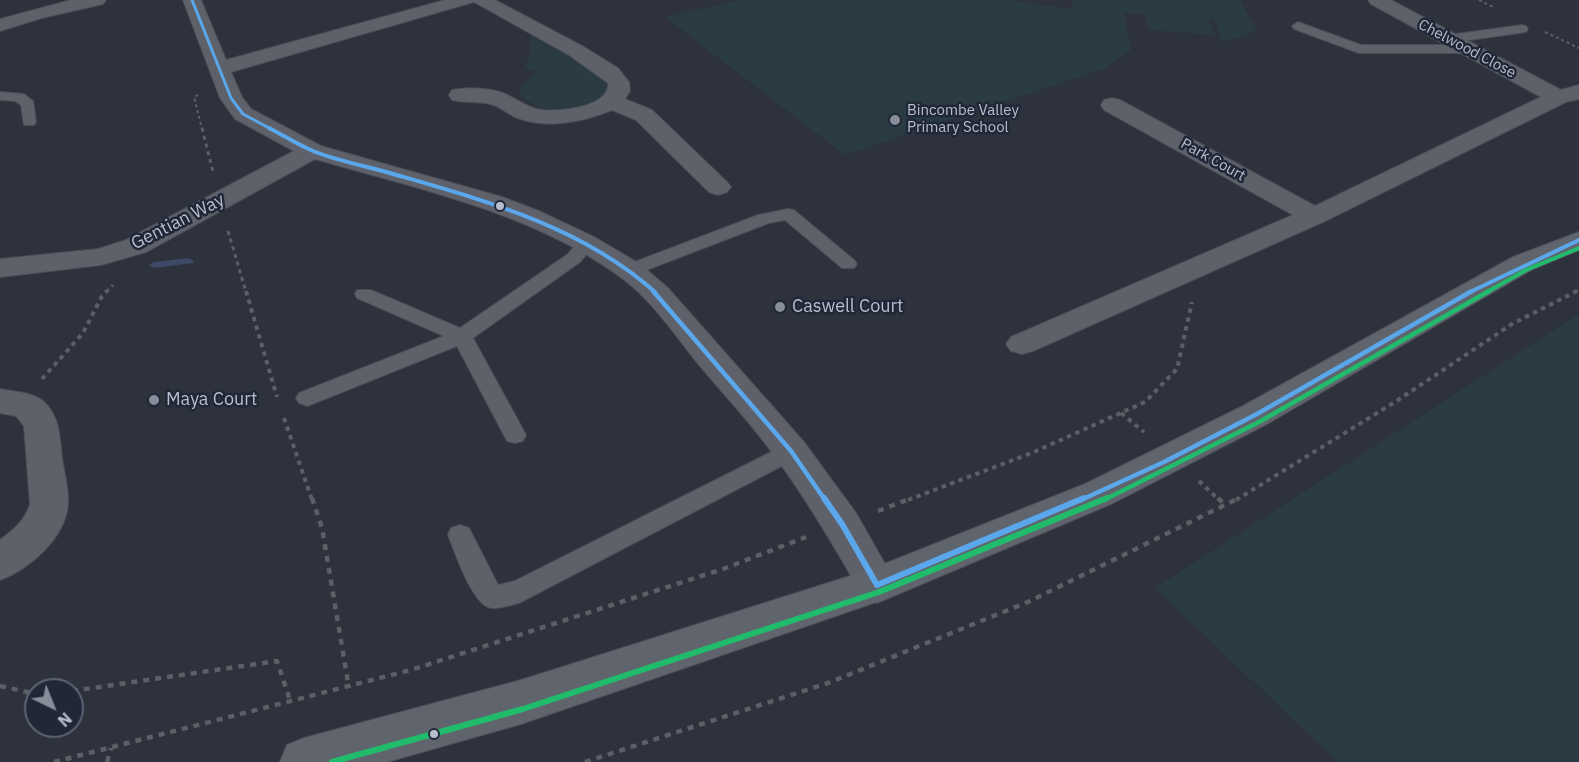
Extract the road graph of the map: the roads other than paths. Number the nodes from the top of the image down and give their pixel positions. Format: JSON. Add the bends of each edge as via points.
{"nodes":[{"id":1,"x":97,"y":0,"type":"edge"},
{"id":2,"x":192,"y":0,"type":"edge"},
{"id":3,"x":466,"y":0,"type":"edge"},
{"id":4,"x":481,"y":0,"type":"edge"},
{"id":5,"x":1377,"y":0,"type":"edge"},
{"id":6,"x":414,"y":6,"type":"edge"},
{"id":7,"x":0,"y":8,"type":"edge"},
{"id":8,"x":20,"y":18,"type":"junction"},
{"id":9,"x":1490,"y":21,"type":"dead end"},
{"id":10,"x":0,"y":25,"type":"edge"},
{"id":11,"x":1298,"y":26,"type":"dead end"},
{"id":12,"x":1449,"y":39,"type":"junction"},
{"id":13,"x":1468,"y":49,"type":"junction"},
{"id":14,"x":223,"y":75,"type":"junction"},
{"id":15,"x":459,"y":95,"type":"dead end"},
{"id":16,"x":1569,"y":95,"type":"edge"},
{"id":17,"x":0,"y":96,"type":"edge"},
{"id":18,"x":612,"y":102,"type":"junction"},
{"id":19,"x":1112,"y":105,"type":"dead end"},
{"id":20,"x":29,"y":122,"type":"dead end"},
{"id":21,"x":312,"y":151,"type":"junction"},
{"id":22,"x":718,"y":187,"type":"dead end"},
{"id":23,"x":1314,"y":216,"type":"junction"},
{"id":24,"x":1579,"y":240,"type":"edge"},
{"id":25,"x":586,"y":244,"type":"junction"},
{"id":26,"x":848,"y":264,"type":"dead end"},
{"id":27,"x":0,"y":268,"type":"edge"},
{"id":28,"x":630,"y":270,"type":"junction"},
{"id":29,"x":364,"y":294,"type":"dead end"},
{"id":30,"x":462,"y":336,"type":"junction"},
{"id":31,"x":1022,"y":344,"type":"dead end"},
{"id":32,"x":307,"y":398,"type":"dead end"},
{"id":33,"x":7,"y":401,"type":"edge"},
{"id":34,"x":515,"y":435,"type":"dead end"},
{"id":35,"x":790,"y":451,"type":"junction"},
{"id":36,"x":460,"y":535,"type":"dead end"},
{"id":37,"x":0,"y":563,"type":"edge"},
{"id":38,"x":877,"y":585,"type":"junction"},
{"id":39,"x":304,"y":762,"type":"edge"}],
"edges":[{"from":1,"to":8,"type":"street"},
{"from":2,"to":14,"type":"street"},
{"from":3,"to":6,"type":"street"},
{"from":4,"to":18,"type":"street","via":[[609,73],[618,81],[620,91]]},
{"from":5,"to":12,"type":"street","name":"Chelwood Close"},
{"from":6,"to":14,"type":"street"},
{"from":7,"to":8,"type":"street"},
{"from":8,"to":10,"type":"street"},
{"from":9,"to":12,"type":"lane","via":[[1516,30]]},
{"from":11,"to":13,"type":"lane","via":[[1359,49]]},
{"from":12,"to":13,"type":"street","name":"Chelwood Close"},
{"from":13,"to":16,"type":"street","name":"Chelwood Close"},
{"from":14,"to":21,"type":"street","via":[[231,98],[243,114]]},
{"from":15,"to":18,"type":"street","via":[[503,91],[525,113],[541,117],[588,112]]},
{"from":16,"to":23,"type":"street"},
{"from":17,"to":20,"type":"lane","via":[[19,97],[28,104]]},
{"from":18,"to":22,"type":"street","via":[[644,115]]},
{"from":19,"to":23,"type":"street","name":"Park Court"},
{"from":21,"to":25,"type":"street","via":[[493,203]]},
{"from":21,"to":27,"type":"street","name":"Gentian Way","via":[[136,246],[101,257]]},
{"from":23,"to":31,"type":"street"},
{"from":24,"to":38,"type":"main road","via":[[1523,263],[1255,415],[1098,494]]},
{"from":25,"to":28,"type":"street"},
{"from":25,"to":30,"type":"lane","via":[[574,258]]},
{"from":26,"to":28,"type":"lane","via":[[788,214],[764,219]]},
{"from":28,"to":35,"type":"street","via":[[658,295]]},
{"from":29,"to":30,"type":"lane"},
{"from":30,"to":32,"type":"lane"},
{"from":30,"to":34,"type":"lane"},
{"from":33,"to":37,"type":"street","via":[[26,406],[42,426],[49,504],[44,520],[30,539]]},
{"from":35,"to":36,"type":"lane","via":[[519,592],[492,597]]},
{"from":35,"to":38,"type":"street","via":[[842,524]]},
{"from":38,"to":39,"type":"main road","via":[[521,702]]}]}
